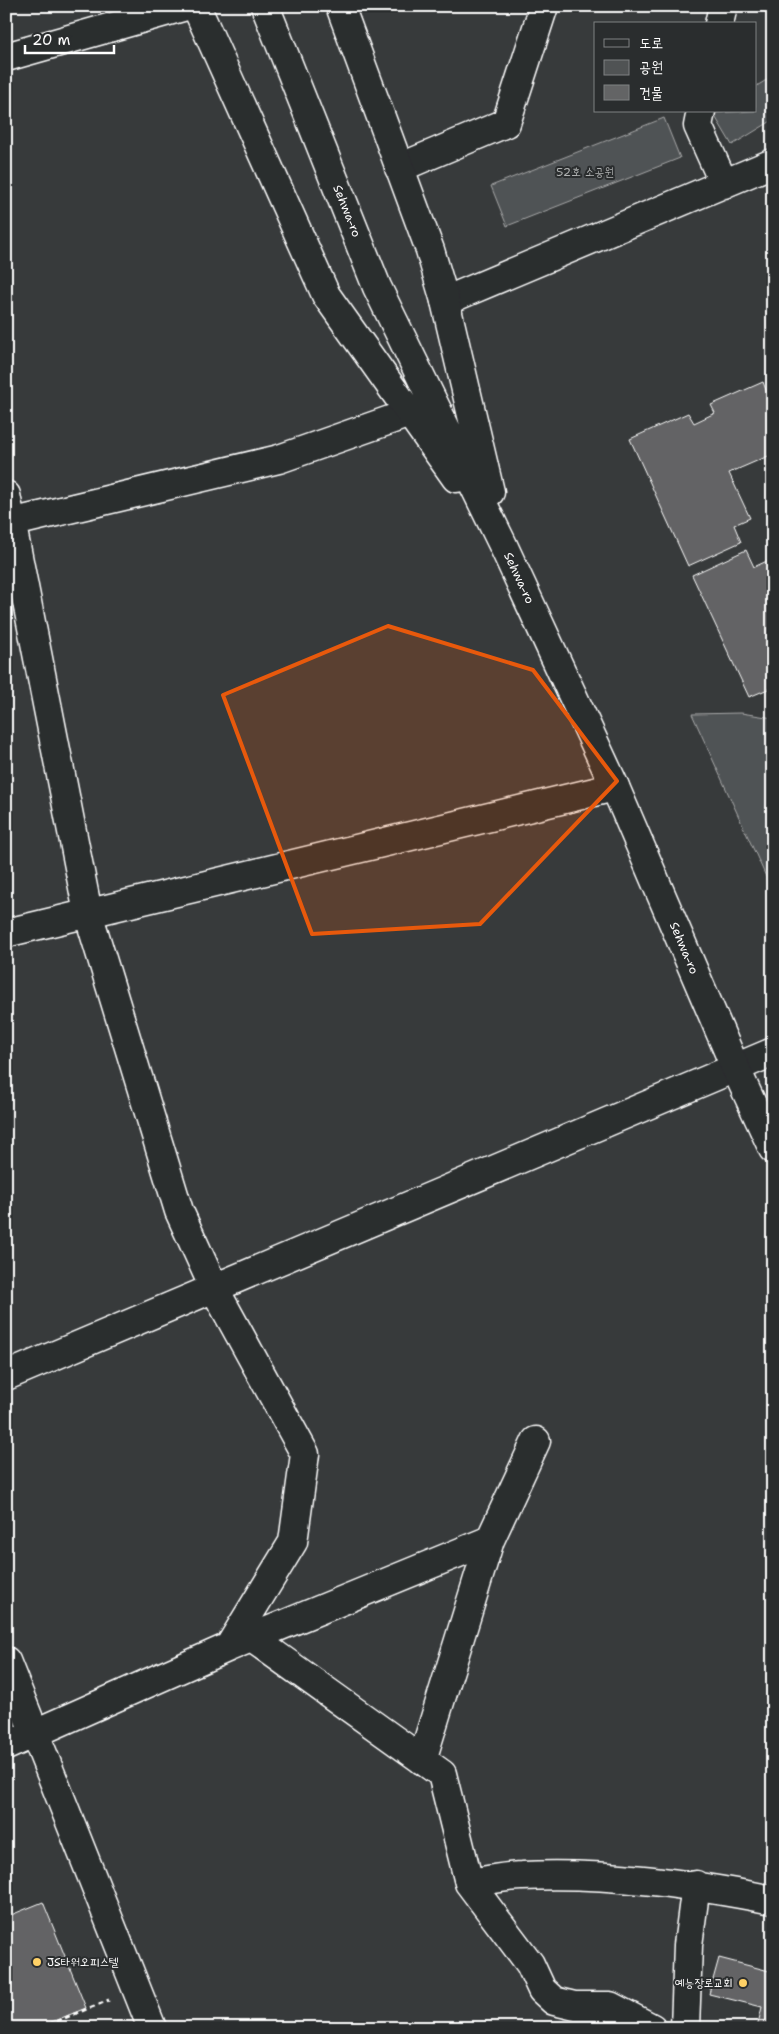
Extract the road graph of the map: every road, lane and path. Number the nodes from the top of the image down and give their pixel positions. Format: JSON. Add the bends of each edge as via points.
{"nodes":[{"id":1,"x":186,"y":6,"type":"edge"},
{"id":2,"x":196,"y":6,"type":"edge"},
{"id":3,"x":265,"y":6,"type":"edge"},
{"id":4,"x":340,"y":6,"type":"edge"},
{"id":5,"x":544,"y":6,"type":"edge"},
{"id":6,"x":723,"y":6,"type":"edge"},
{"id":7,"x":719,"y":22,"type":"edge"},
{"id":8,"x":6,"y":57,"type":"edge"},
{"id":9,"x":701,"y":112,"type":"edge"},
{"id":10,"x":773,"y":163,"type":"edge"},
{"id":11,"x":400,"y":168,"type":"junction"},
{"id":12,"x":724,"y":184,"type":"junction"},
{"id":13,"x":445,"y":301,"type":"junction"},
{"id":14,"x":410,"y":413,"type":"junction"},
{"id":15,"x":6,"y":495,"type":"edge"},
{"id":16,"x":10,"y":524,"type":"edge"},
{"id":17,"x":502,"y":543,"type":"junction"},
{"id":18,"x":615,"y":787,"type":"junction"},
{"id":19,"x":88,"y":913,"type":"junction"},
{"id":20,"x":6,"y":933,"type":"edge"},
{"id":21,"x":773,"y":1052,"type":"edge"},
{"id":22,"x":735,"y":1068,"type":"junction"},
{"id":23,"x":773,"y":1149,"type":"edge"},
{"id":24,"x":214,"y":1288,"type":"junction"},
{"id":25,"x":6,"y":1376,"type":"edge"},
{"id":26,"x":536,"y":1441,"type":"dead end"},
{"id":27,"x":490,"y":1540,"type":"junction"},
{"id":28,"x":240,"y":1642,"type":"junction"},
{"id":29,"x":6,"y":1661,"type":"edge"},
{"id":30,"x":34,"y":1734,"type":"junction"},
{"id":31,"x":6,"y":1746,"type":"edge"},
{"id":32,"x":422,"y":1760,"type":"junction"},
{"id":33,"x":469,"y":1883,"type":"junction"},
{"id":34,"x":696,"y":1885,"type":"junction"},
{"id":35,"x":773,"y":1900,"type":"edge"},
{"id":36,"x":137,"y":1990,"type":"junction"},
{"id":37,"x":40,"y":2028,"type":"edge"},
{"id":38,"x":152,"y":2028,"type":"edge"},
{"id":39,"x":652,"y":2028,"type":"edge"},
{"id":40,"x":685,"y":2028,"type":"edge"}],
"edges":[{"from":1,"to":8,"type":"street"},
{"from":2,"to":14,"type":"street","via":[[326,295]]},
{"from":3,"to":17,"type":"street","name":"Sehwa-ro","via":[[377,286]]},
{"from":4,"to":11,"type":"street"},
{"from":5,"to":11,"type":"street","via":[[506,123]]},
{"from":6,"to":7,"type":"street"},
{"from":9,"to":12,"type":"street","via":[[698,126]]},
{"from":10,"to":12,"type":"street"},
{"from":11,"to":13,"type":"street"},
{"from":12,"to":13,"type":"street"},
{"from":13,"to":17,"type":"street"},
{"from":14,"to":16,"type":"street","via":[[279,459]]},
{"from":14,"to":17,"type":"street"},
{"from":15,"to":16,"type":"street"},
{"from":16,"to":19,"type":"street"},
{"from":17,"to":18,"type":"street","name":"Sehwa-ro"},
{"from":18,"to":19,"type":"street"},
{"from":18,"to":22,"type":"street","name":"Sehwa-ro"},
{"from":19,"to":20,"type":"street"},
{"from":19,"to":24,"type":"street","via":[[179,1211]]},
{"from":21,"to":22,"type":"street"},
{"from":22,"to":23,"type":"street","name":"Sehwa-ro"},
{"from":22,"to":24,"type":"street"},
{"from":24,"to":25,"type":"street"},
{"from":24,"to":28,"type":"street","via":[[305,1454],[293,1542]]},
{"from":26,"to":27,"type":"street"},
{"from":27,"to":28,"type":"street"},
{"from":27,"to":32,"type":"street"},
{"from":28,"to":30,"type":"street"},
{"from":28,"to":32,"type":"street"},
{"from":29,"to":30,"type":"street"},
{"from":30,"to":31,"type":"street"},
{"from":30,"to":36,"type":"street"},
{"from":32,"to":33,"type":"street","via":[[442,1774]]},
{"from":33,"to":34,"type":"street","via":[[521,1876],[612,1878]]},
{"from":33,"to":39,"type":"street","via":[[530,1964],[542,1990],[554,2001],[575,2006],[610,2006]]},
{"from":34,"to":35,"type":"street"},
{"from":34,"to":40,"type":"street","via":[[688,1945]]},
{"from":36,"to":37,"type":"path"},
{"from":36,"to":38,"type":"street"}]}
